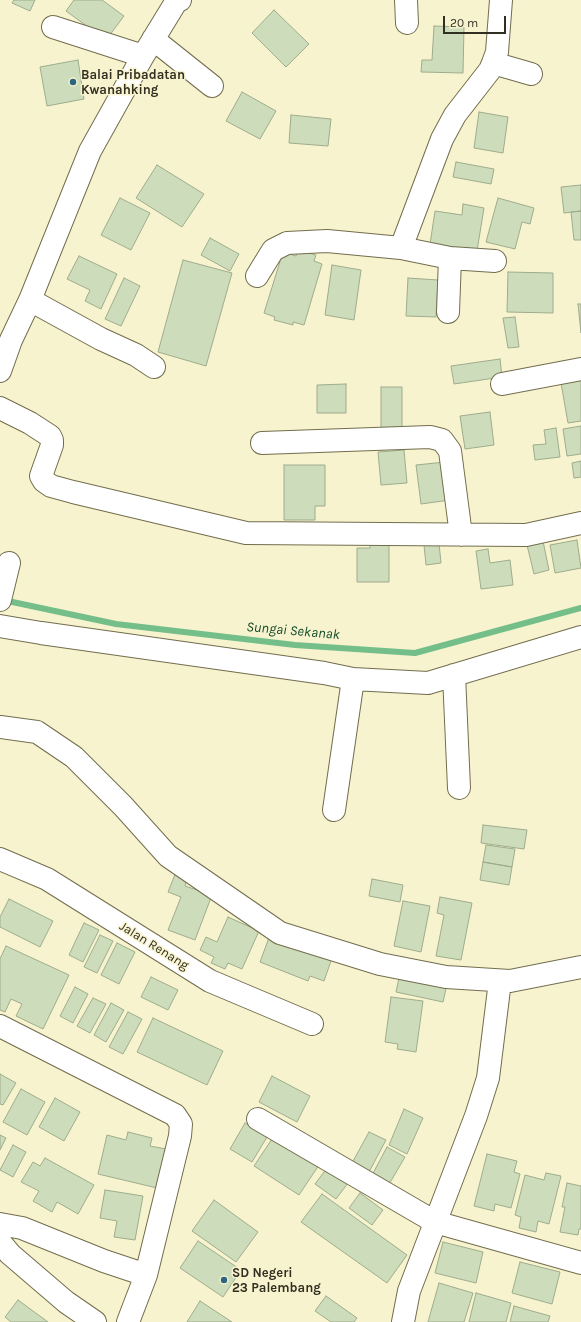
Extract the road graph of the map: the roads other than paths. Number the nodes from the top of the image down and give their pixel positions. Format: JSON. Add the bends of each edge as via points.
{"nodes":[{"id":1,"x":180,"y":0,"type":"edge"},
{"id":2,"x":406,"y":0,"type":"edge"},
{"id":3,"x":501,"y":0,"type":"edge"},
{"id":4,"x":407,"y":23,"type":"dead end"},
{"id":5,"x":53,"y":27,"type":"dead end"},
{"id":6,"x":148,"y":48,"type":"junction"},
{"id":7,"x":493,"y":63,"type":"junction"},
{"id":8,"x":531,"y":74,"type":"dead end"},
{"id":9,"x":212,"y":86,"type":"dead end"},
{"id":10,"x":401,"y":248,"type":"junction"},
{"id":11,"x":450,"y":258,"type":"junction"},
{"id":12,"x":495,"y":261,"type":"dead end"},
{"id":13,"x":256,"y":276,"type":"dead end"},
{"id":14,"x":30,"y":300,"type":"junction"},
{"id":15,"x":448,"y":312,"type":"dead end"},
{"id":16,"x":5,"y":337,"type":"edge"},
{"id":17,"x":154,"y":367,"type":"dead end"},
{"id":18,"x":581,"y":369,"type":"edge"},
{"id":19,"x":0,"y":371,"type":"edge"},
{"id":20,"x":502,"y":384,"type":"dead end"},
{"id":21,"x":0,"y":408,"type":"edge"},
{"id":22,"x":262,"y":443,"type":"dead end"},
{"id":23,"x":581,"y":523,"type":"edge"},
{"id":24,"x":461,"y":535,"type":"junction"},
{"id":25,"x":7,"y":570,"type":"dead end"},
{"id":26,"x":0,"y":600,"type":"edge"},
{"id":27,"x":0,"y":626,"type":"edge"},
{"id":28,"x":581,"y":637,"type":"edge"},
{"id":29,"x":454,"y":675,"type":"junction"},
{"id":30,"x":353,"y":679,"type":"junction"},
{"id":31,"x":0,"y":727,"type":"edge"},
{"id":32,"x":459,"y":788,"type":"dead end"},
{"id":33,"x":334,"y":810,"type":"dead end"},
{"id":34,"x":0,"y":859,"type":"edge"},
{"id":35,"x":581,"y":967,"type":"edge"},
{"id":36,"x":500,"y":981,"type":"junction"},
{"id":37,"x":312,"y":1024,"type":"dead end"},
{"id":38,"x":0,"y":1026,"type":"edge"},
{"id":39,"x":258,"y":1119,"type":"dead end"},
{"id":40,"x":435,"y":1222,"type":"junction"},
{"id":41,"x":0,"y":1224,"type":"edge"},
{"id":42,"x":0,"y":1242,"type":"edge"},
{"id":43,"x":581,"y":1263,"type":"edge"},
{"id":44,"x":146,"y":1275,"type":"junction"},
{"id":45,"x":95,"y":1322,"type":"edge"},
{"id":46,"x":128,"y":1322,"type":"edge"},
{"id":47,"x":403,"y":1322,"type":"edge"}],
"edges":[{"from":1,"to":6,"type":"street","via":[[176,2]]},
{"from":2,"to":4,"type":"street"},
{"from":3,"to":7,"type":"street","via":[[497,52]]},
{"from":5,"to":6,"type":"street"},
{"from":6,"to":9,"type":"street"},
{"from":6,"to":14,"type":"street","via":[[90,151]]},
{"from":7,"to":8,"type":"street"},
{"from":7,"to":10,"type":"street","via":[[455,115],[442,139]]},
{"from":10,"to":11,"type":"street"},
{"from":10,"to":13,"type":"street","via":[[327,241],[287,243],[273,250]]},
{"from":11,"to":12,"type":"street"},
{"from":11,"to":15,"type":"street"},
{"from":14,"to":16,"type":"street"},
{"from":14,"to":17,"type":"street","via":[[136,355]]},
{"from":16,"to":19,"type":"street"},
{"from":18,"to":20,"type":"street"},
{"from":21,"to":24,"type":"street","via":[[50,436],[52,445],[41,476],[51,486],[246,533]]},
{"from":22,"to":24,"type":"street","via":[[430,437],[442,440],[450,451]]},
{"from":23,"to":24,"type":"street","via":[[526,535]]},
{"from":25,"to":26,"type":"street"},
{"from":27,"to":30,"type":"street"},
{"from":28,"to":29,"type":"street"},
{"from":29,"to":30,"type":"street","via":[[428,683]]},
{"from":29,"to":32,"type":"street"},
{"from":30,"to":33,"type":"street"},
{"from":31,"to":36,"type":"street","via":[[37,732],[74,757],[168,856],[280,933],[380,964],[446,977]]},
{"from":34,"to":37,"type":"street","name":"Jalan Renang","via":[[46,879],[210,981]]},
{"from":35,"to":36,"type":"street","via":[[510,982]]},
{"from":36,"to":40,"type":"street","via":[[488,1078]]},
{"from":38,"to":44,"type":"street","via":[[179,1119],[180,1136]]},
{"from":39,"to":40,"type":"street"},
{"from":40,"to":43,"type":"street"},
{"from":40,"to":47,"type":"street","via":[[409,1291]]},
{"from":41,"to":44,"type":"street","via":[[22,1228]]},
{"from":42,"to":45,"type":"street","via":[[10,1254],[66,1302]]},
{"from":44,"to":46,"type":"street"}]}
